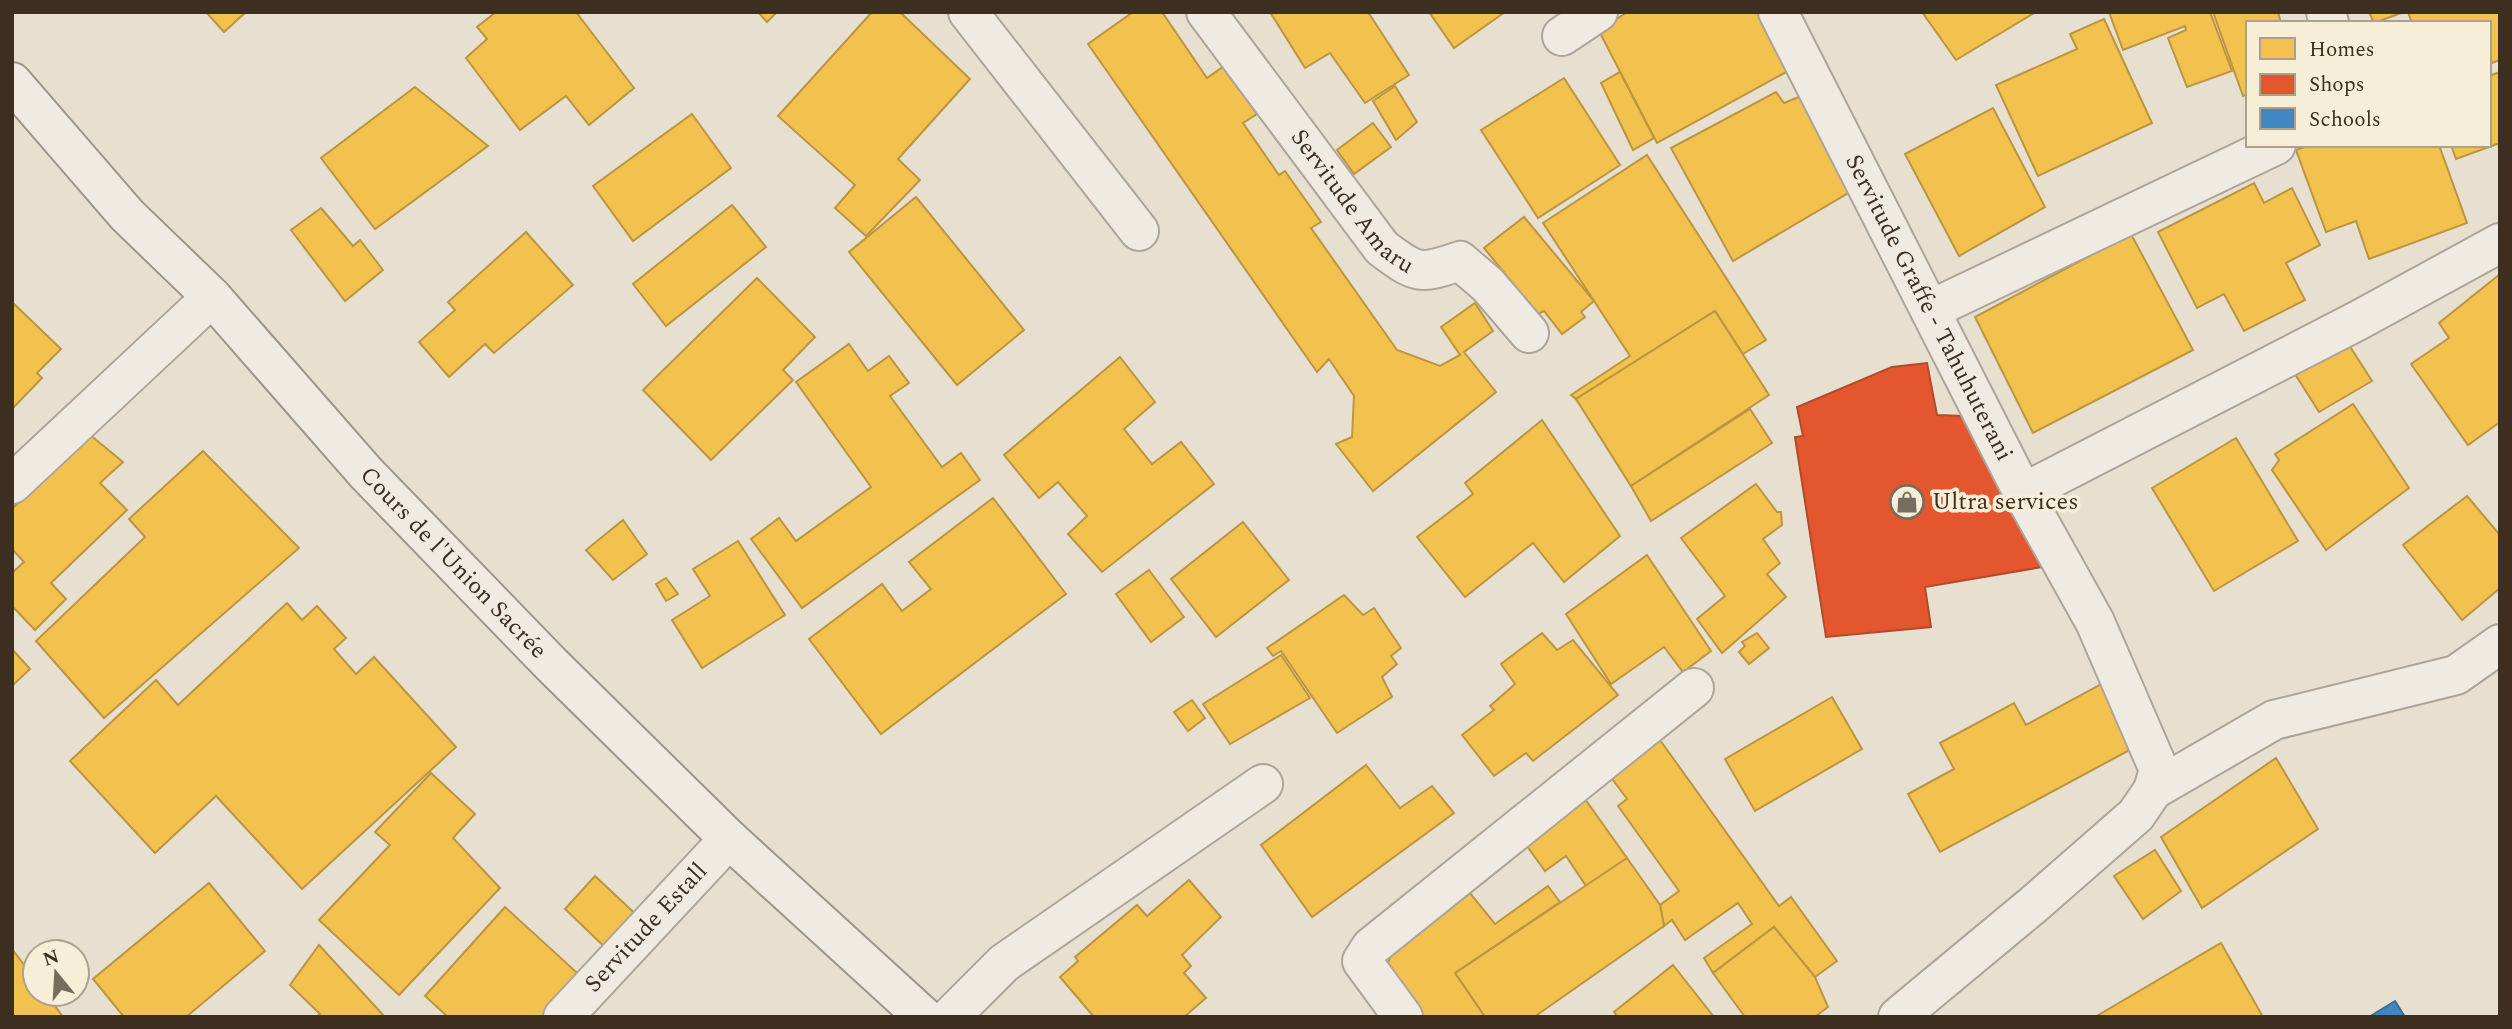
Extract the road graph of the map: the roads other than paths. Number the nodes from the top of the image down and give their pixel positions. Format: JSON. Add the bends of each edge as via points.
{"nodes":[{"id":1,"x":968,"y":12,"type":"edge"},
{"id":2,"x":1206,"y":12,"type":"edge"},
{"id":3,"x":1598,"y":12,"type":"edge"},
{"id":4,"x":1778,"y":12,"type":"edge"},
{"id":5,"x":1562,"y":36,"type":"dead end"},
{"id":6,"x":12,"y":82,"type":"edge"},
{"id":7,"x":2272,"y":147,"type":"edge"},
{"id":8,"x":1139,"y":231,"type":"dead end"},
{"id":9,"x":2500,"y":243,"type":"edge"},
{"id":10,"x":212,"y":297,"type":"junction"},
{"id":11,"x":1932,"y":309,"type":"junction"},
{"id":12,"x":1530,"y":332,"type":"dead end"},
{"id":13,"x":12,"y":484,"type":"edge"},
{"id":14,"x":2023,"y":493,"type":"junction"},
{"id":15,"x":2500,"y":644,"type":"edge"},
{"id":16,"x":1694,"y":688,"type":"dead end"},
{"id":17,"x":1264,"y":784,"type":"dead end"},
{"id":18,"x":2153,"y":790,"type":"junction"},
{"id":19,"x":729,"y":839,"type":"junction"},
{"id":20,"x":563,"y":1017,"type":"edge"},
{"id":21,"x":924,"y":1017,"type":"edge"},
{"id":22,"x":950,"y":1017,"type":"edge"},
{"id":23,"x":1403,"y":1017,"type":"edge"},
{"id":24,"x":1898,"y":1017,"type":"edge"}],
"edges":[{"from":1,"to":8,"type":"street"},
{"from":2,"to":12,"type":"street","name":"Servitude Amaru","via":[[1382,248],[1406,266],[1426,273],[1460,261]]},
{"from":3,"to":5,"type":"street"},
{"from":4,"to":11,"type":"street","name":"Servitude Graffe - Tahuhuterani"},
{"from":6,"to":10,"type":"street","name":"Cours de l'Union Sacrée","via":[[127,215]]},
{"from":7,"to":11,"type":"street"},
{"from":9,"to":14,"type":"street"},
{"from":10,"to":13,"type":"street"},
{"from":10,"to":19,"type":"street","name":"Cours de l'Union Sacrée","via":[[366,472]]},
{"from":11,"to":14,"type":"street","name":"Servitude Graffe - Tahuhuterani"},
{"from":14,"to":18,"type":"street","name":"Servitude Graffe - Tahuhuterani","via":[[2095,622],[2159,770]]},
{"from":15,"to":18,"type":"street","via":[[2456,675],[2274,720]]},
{"from":16,"to":23,"type":"street","via":[[1371,947],[1362,961]]},
{"from":17,"to":22,"type":"street","via":[[1004,963]]},
{"from":18,"to":24,"type":"street","via":[[2136,815]]},
{"from":19,"to":20,"type":"street","name":"Servitude Estall"},
{"from":19,"to":21,"type":"street","name":"Cours de l'Union Sacrée"}]}
